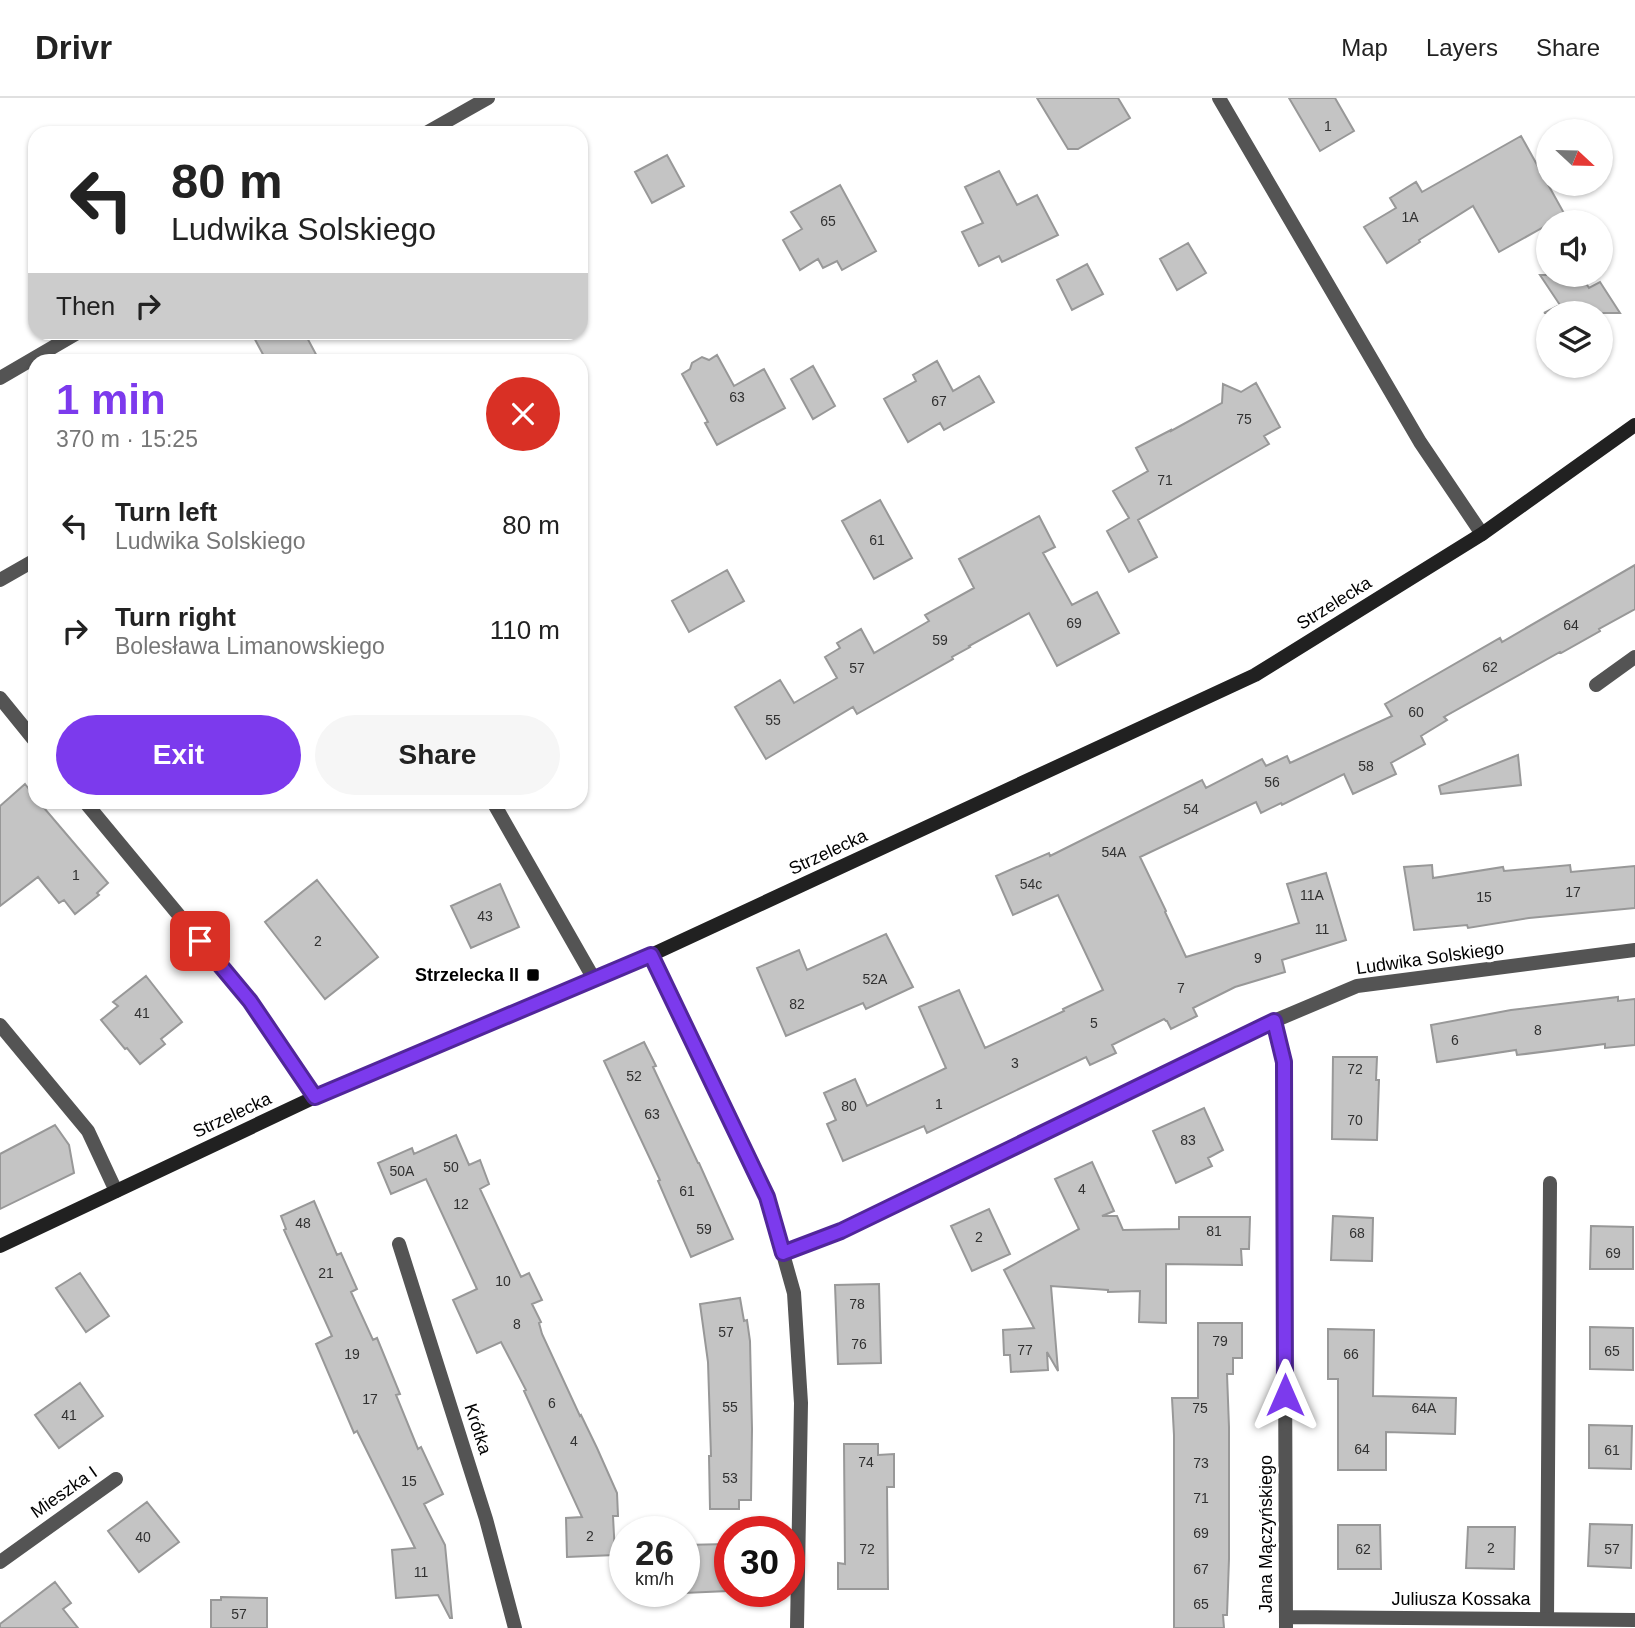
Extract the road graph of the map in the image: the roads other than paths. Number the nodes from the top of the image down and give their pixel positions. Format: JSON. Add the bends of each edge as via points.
{"nodes":[{"id":1,"x":488,"y":98,"type":"edge"},
{"id":2,"x":1219,"y":98,"type":"edge"},
{"id":3,"x":438,"y":126,"type":"edge"},
{"id":4,"x":65,"y":340,"type":"edge"},
{"id":5,"x":41,"y":354,"type":"edge"},
{"id":6,"x":28,"y":362,"type":"edge"},
{"id":7,"x":0,"y":378,"type":"edge"},
{"id":8,"x":1635,"y":425,"type":"edge"},
{"id":9,"x":1482,"y":534,"type":"junction"},
{"id":10,"x":28,"y":564,"type":"edge"},
{"id":11,"x":0,"y":580,"type":"edge"},
{"id":12,"x":1635,"y":657,"type":"edge"},
{"id":13,"x":1596,"y":685,"type":"dead end"},
{"id":14,"x":0,"y":698,"type":"edge"},
{"id":15,"x":28,"y":732,"type":"edge"},
{"id":16,"x":91,"y":809,"type":"edge"},
{"id":17,"x":498,"y":809,"type":"edge"},
{"id":18,"x":1635,"y":950,"type":"edge"},
{"id":19,"x":651,"y":955,"type":"junction"},
{"id":20,"x":594,"y":979,"type":"junction"},
{"id":21,"x":1274,"y":1021,"type":"junction"},
{"id":22,"x":0,"y":1025,"type":"edge"},
{"id":23,"x":315,"y":1097,"type":"junction"},
{"id":24,"x":1550,"y":1183,"type":"dead end"},
{"id":25,"x":116,"y":1191,"type":"junction"},
{"id":26,"x":399,"y":1244,"type":"dead end"},
{"id":27,"x":0,"y":1246,"type":"edge"},
{"id":28,"x":783,"y":1253,"type":"junction"},
{"id":29,"x":116,"y":1479,"type":"dead end"},
{"id":30,"x":0,"y":1562,"type":"edge"},
{"id":31,"x":1547,"y":1619,"type":"junction"},
{"id":32,"x":1635,"y":1620,"type":"edge"},
{"id":33,"x":1286,"y":1622,"type":"edge"},
{"id":34,"x":515,"y":1628,"type":"edge"},
{"id":35,"x":797,"y":1628,"type":"edge"}],
"edges":[{"from":1,"to":3,"type":"street"},
{"from":2,"to":9,"type":"street","via":[[1420,442]]},
{"from":4,"to":5,"type":"street"},
{"from":6,"to":7,"type":"street"},
{"from":8,"to":9,"type":"street","name":"Strzelecka"},
{"from":9,"to":19,"type":"street","name":"Strzelecka","via":[[1255,675]]},
{"from":10,"to":11,"type":"street"},
{"from":12,"to":13,"type":"street"},
{"from":14,"to":15,"type":"street"},
{"from":16,"to":23,"type":"street","via":[[250,1001]]},
{"from":17,"to":20,"type":"street"},
{"from":18,"to":21,"type":"street","name":"Ludwika Solskiego","via":[[1357,986]]},
{"from":19,"to":20,"type":"street","name":"Strzelecka"},
{"from":19,"to":28,"type":"street","via":[[767,1197]]},
{"from":20,"to":23,"type":"street","name":"Strzelecka"},
{"from":21,"to":28,"type":"street","name":"Ludwika Solskiego","via":[[841,1231]]},
{"from":21,"to":33,"type":"street","name":"Jana Mączyńskiego","via":[[1284,1062]]},
{"from":22,"to":25,"type":"street","via":[[88,1131]]},
{"from":23,"to":25,"type":"street","name":"Strzelecka"},
{"from":24,"to":31,"type":"street"},
{"from":25,"to":27,"type":"street","name":"Strzelecka"},
{"from":26,"to":34,"type":"street","name":"Krótka","via":[[486,1519]]},
{"from":28,"to":35,"type":"street","via":[[794,1293],[801,1403]]},
{"from":29,"to":30,"type":"street","name":"Mieszka I"},
{"from":31,"to":32,"type":"street","name":"Juliusza Kossaka"},
{"from":31,"to":33,"type":"street","name":"Juliusza Kossaka"}]}
